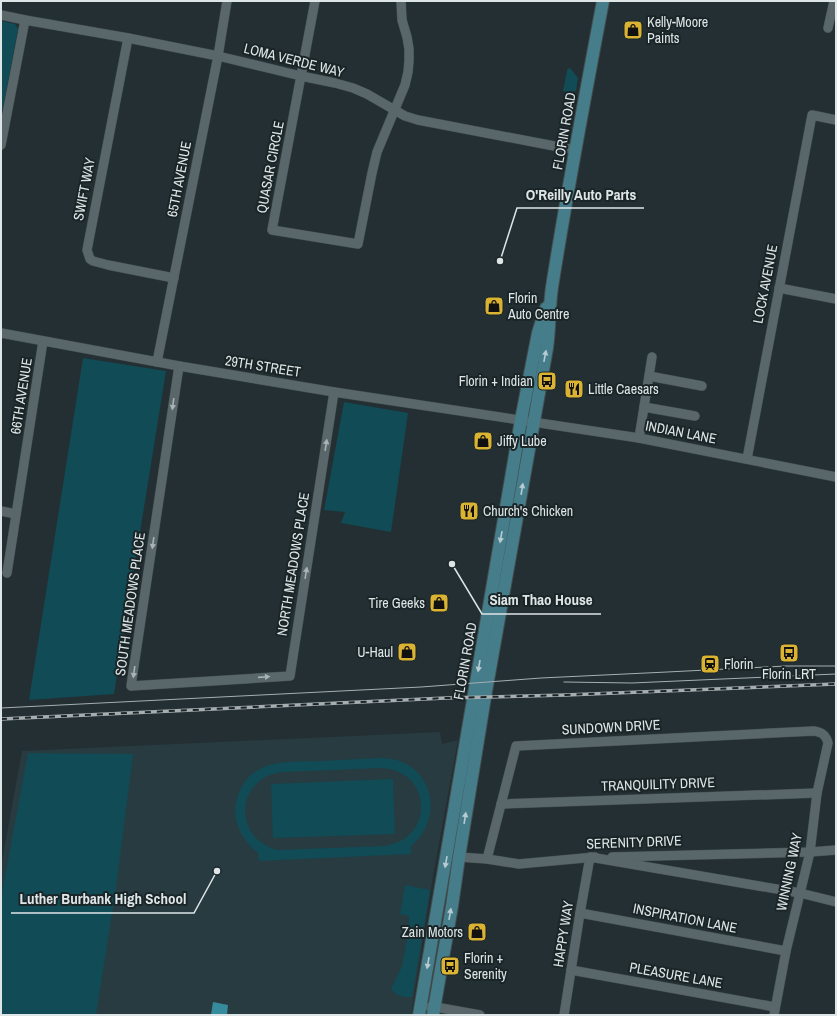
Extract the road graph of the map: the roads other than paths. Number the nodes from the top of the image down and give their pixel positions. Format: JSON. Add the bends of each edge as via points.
{"nodes":[{"id":1,"x":227,"y":1,"type":"edge"},
{"id":2,"x":315,"y":1,"type":"edge"},
{"id":3,"x":401,"y":1,"type":"edge"},
{"id":4,"x":603,"y":1,"type":"edge"},
{"id":5,"x":834,"y":1,"type":"edge"},
{"id":6,"x":1,"y":15,"type":"edge"},
{"id":7,"x":25,"y":20,"type":"junction"},
{"id":8,"x":828,"y":28,"type":"dead end"},
{"id":9,"x":128,"y":38,"type":"junction"},
{"id":10,"x":218,"y":56,"type":"junction"},
{"id":11,"x":301,"y":76,"type":"junction"},
{"id":12,"x":394,"y":110,"type":"junction"},
{"id":13,"x":836,"y":120,"type":"edge"},
{"id":14,"x":1,"y":145,"type":"edge"},
{"id":15,"x":575,"y":150,"type":"junction"},
{"id":16,"x":174,"y":278,"type":"junction"},
{"id":17,"x":779,"y":288,"type":"junction"},
{"id":18,"x":552,"y":290,"type":"junction"},
{"id":19,"x":836,"y":299,"type":"edge"},
{"id":20,"x":1,"y":333,"type":"edge"},
{"id":21,"x":43,"y":342,"type":"junction"},
{"id":22,"x":652,"y":357,"type":"dead end"},
{"id":23,"x":158,"y":362,"type":"junction"},
{"id":24,"x":179,"y":366,"type":"junction"},
{"id":25,"x":649,"y":376,"type":"junction"},
{"id":26,"x":702,"y":386,"type":"dead end"},
{"id":27,"x":334,"y":392,"type":"junction"},
{"id":28,"x":644,"y":406,"type":"junction"},
{"id":29,"x":696,"y":416,"type":"dead end"},
{"id":30,"x":521,"y":420,"type":"junction"},
{"id":31,"x":533,"y":422,"type":"junction"},
{"id":32,"x":639,"y":438,"type":"junction"},
{"id":33,"x":746,"y":459,"type":"junction"},
{"id":34,"x":836,"y":477,"type":"edge"},
{"id":35,"x":1,"y":511,"type":"edge"},
{"id":36,"x":16,"y":514,"type":"junction"},
{"id":37,"x":7,"y":573,"type":"dead end"},
{"id":38,"x":225,"y":680,"type":"joint"},
{"id":39,"x":824,"y":735,"type":"joint"},
{"id":40,"x":817,"y":792,"type":"junction"},
{"id":41,"x":501,"y":804,"type":"junction"},
{"id":42,"x":449,"y":840,"type":"junction"},
{"id":43,"x":836,"y":850,"type":"edge"},
{"id":44,"x":810,"y":852,"type":"junction"},
{"id":45,"x":459,"y":857,"type":"junction"},
{"id":46,"x":590,"y":857,"type":"junction"},
{"id":47,"x":487,"y":859,"type":"junction"},
{"id":48,"x":800,"y":893,"type":"junction"},
{"id":49,"x":836,"y":902,"type":"edge"},
{"id":50,"x":580,"y":913,"type":"junction"},
{"id":51,"x":786,"y":951,"type":"junction"},
{"id":52,"x":572,"y":970,"type":"junction"},
{"id":53,"x":420,"y":1010,"type":"edge"},
{"id":54,"x":433,"y":1011,"type":"edge"},
{"id":55,"x":774,"y":1011,"type":"edge"},
{"id":56,"x":480,"y":1015,"type":"edge"},
{"id":57,"x":564,"y":1015,"type":"edge"}],
"edges":[{"from":1,"to":10,"type":"street","name":"65TH AVENUE"},
{"from":2,"to":11,"type":"street"},
{"from":3,"to":12,"type":"street","via":[[409,61],[405,85]]},
{"from":4,"to":15,"type":"main road","name":"FLORIN ROAD"},
{"from":5,"to":8,"type":"street"},
{"from":6,"to":7,"type":"street","name":"LOMA VERDE WAY"},
{"from":7,"to":9,"type":"street","name":"LOMA VERDE WAY"},
{"from":7,"to":14,"type":"street"},
{"from":9,"to":10,"type":"street","name":"LOMA VERDE WAY"},
{"from":9,"to":16,"type":"street","name":"SWIFT WAY","via":[[87,250],[93,261]]},
{"from":10,"to":11,"type":"street","name":"LOMA VERDE WAY"},
{"from":10,"to":16,"type":"street","name":"65TH AVENUE"},
{"from":11,"to":12,"type":"street","name":"LOMA VERDE WAY","via":[[353,88]]},
{"from":11,"to":12,"type":"street","name":"QUASAR CIRCLE","via":[[272,230],[358,244],[377,152]]},
{"from":12,"to":15,"type":"street","name":"LOMA VERDE WAY","via":[[418,120]]},
{"from":13,"to":17,"type":"street","name":"LOCK AVENUE","via":[[812,115]]},
{"from":15,"to":18,"type":"main road","name":"FLORIN ROAD"},
{"from":16,"to":23,"type":"street","name":"65TH AVENUE"},
{"from":17,"to":19,"type":"street"},
{"from":17,"to":33,"type":"street","name":"LOCK AVENUE"},
{"from":18,"to":30,"type":"main road","name":"FLORIN ROAD","via":[[538,333]]},
{"from":31,"to":18,"type":"main road","name":"FLORIN ROAD","one_way":true,"via":[[549,336]]},
{"from":20,"to":21,"type":"street","name":"29TH STREET"},
{"from":21,"to":23,"type":"street","name":"29TH STREET"},
{"from":21,"to":36,"type":"street","name":"66TH AVENUE"},
{"from":22,"to":25,"type":"street"},
{"from":23,"to":24,"type":"street","name":"29TH STREET"},
{"from":24,"to":27,"type":"street","name":"29TH STREET"},
{"from":24,"to":38,"type":"street","name":"SOUTH MEADOWS PLACE","one_way":true,"via":[[132,686]]},
{"from":25,"to":26,"type":"street"},
{"from":25,"to":28,"type":"street"},
{"from":27,"to":30,"type":"street","name":"29TH STREET"},
{"from":38,"to":27,"type":"street","name":"NORTH MEADOWS PLACE","one_way":true,"via":[[290,676]]},
{"from":28,"to":29,"type":"street"},
{"from":28,"to":32,"type":"street"},
{"from":30,"to":31,"type":"street","name":"INDIAN LANE"},
{"from":30,"to":42,"type":"main road","name":"FLORIN ROAD","one_way":true},
{"from":31,"to":32,"type":"street","name":"INDIAN LANE"},
{"from":45,"to":31,"type":"main road","name":"FLORIN ROAD","one_way":true},
{"from":32,"to":33,"type":"street","name":"INDIAN LANE"},
{"from":33,"to":34,"type":"street","name":"INDIAN LANE"},
{"from":35,"to":36,"type":"street"},
{"from":36,"to":37,"type":"street","name":"66TH AVENUE"},
{"from":39,"to":40,"type":"street","name":"WINNING WAY","via":[[828,743]]},
{"from":39,"to":41,"type":"street","name":"SUNDOWN DRIVE","via":[[814,731],[516,746]]},
{"from":40,"to":41,"type":"street","name":"TRANQUILITY DRIVE"},
{"from":40,"to":44,"type":"street","name":"WINNING WAY"},
{"from":41,"to":47,"type":"street","name":"SUNDOWN DRIVE"},
{"from":42,"to":45,"type":"main road"},
{"from":42,"to":53,"type":"main road","name":"FLORIN ROAD","one_way":true},
{"from":43,"to":44,"type":"street","name":"SERENITY DRIVE"},
{"from":44,"to":46,"type":"street","name":"SERENITY DRIVE"},
{"from":44,"to":48,"type":"street","name":"WINNING WAY"},
{"from":45,"to":47,"type":"street","name":"SERENITY DRIVE"},
{"from":54,"to":45,"type":"main road","name":"FLORIN ROAD","one_way":true},
{"from":46,"to":47,"type":"street","name":"SERENITY DRIVE","via":[[519,864]]},
{"from":46,"to":48,"type":"street"},
{"from":46,"to":50,"type":"street","name":"HAPPY WAY"},
{"from":48,"to":49,"type":"street"},
{"from":48,"to":51,"type":"street","name":"WINNING WAY"},
{"from":50,"to":51,"type":"street","name":"INSPIRATION LANE"},
{"from":50,"to":52,"type":"street","name":"HAPPY WAY"},
{"from":51,"to":55,"type":"street","name":"WINNING WAY"},
{"from":52,"to":55,"type":"street","name":"PLEASURE LANE"},
{"from":52,"to":57,"type":"street","name":"HAPPY WAY"},
{"from":53,"to":54,"type":"street"},
{"from":54,"to":56,"type":"street","via":[[441,1008]]}]}
